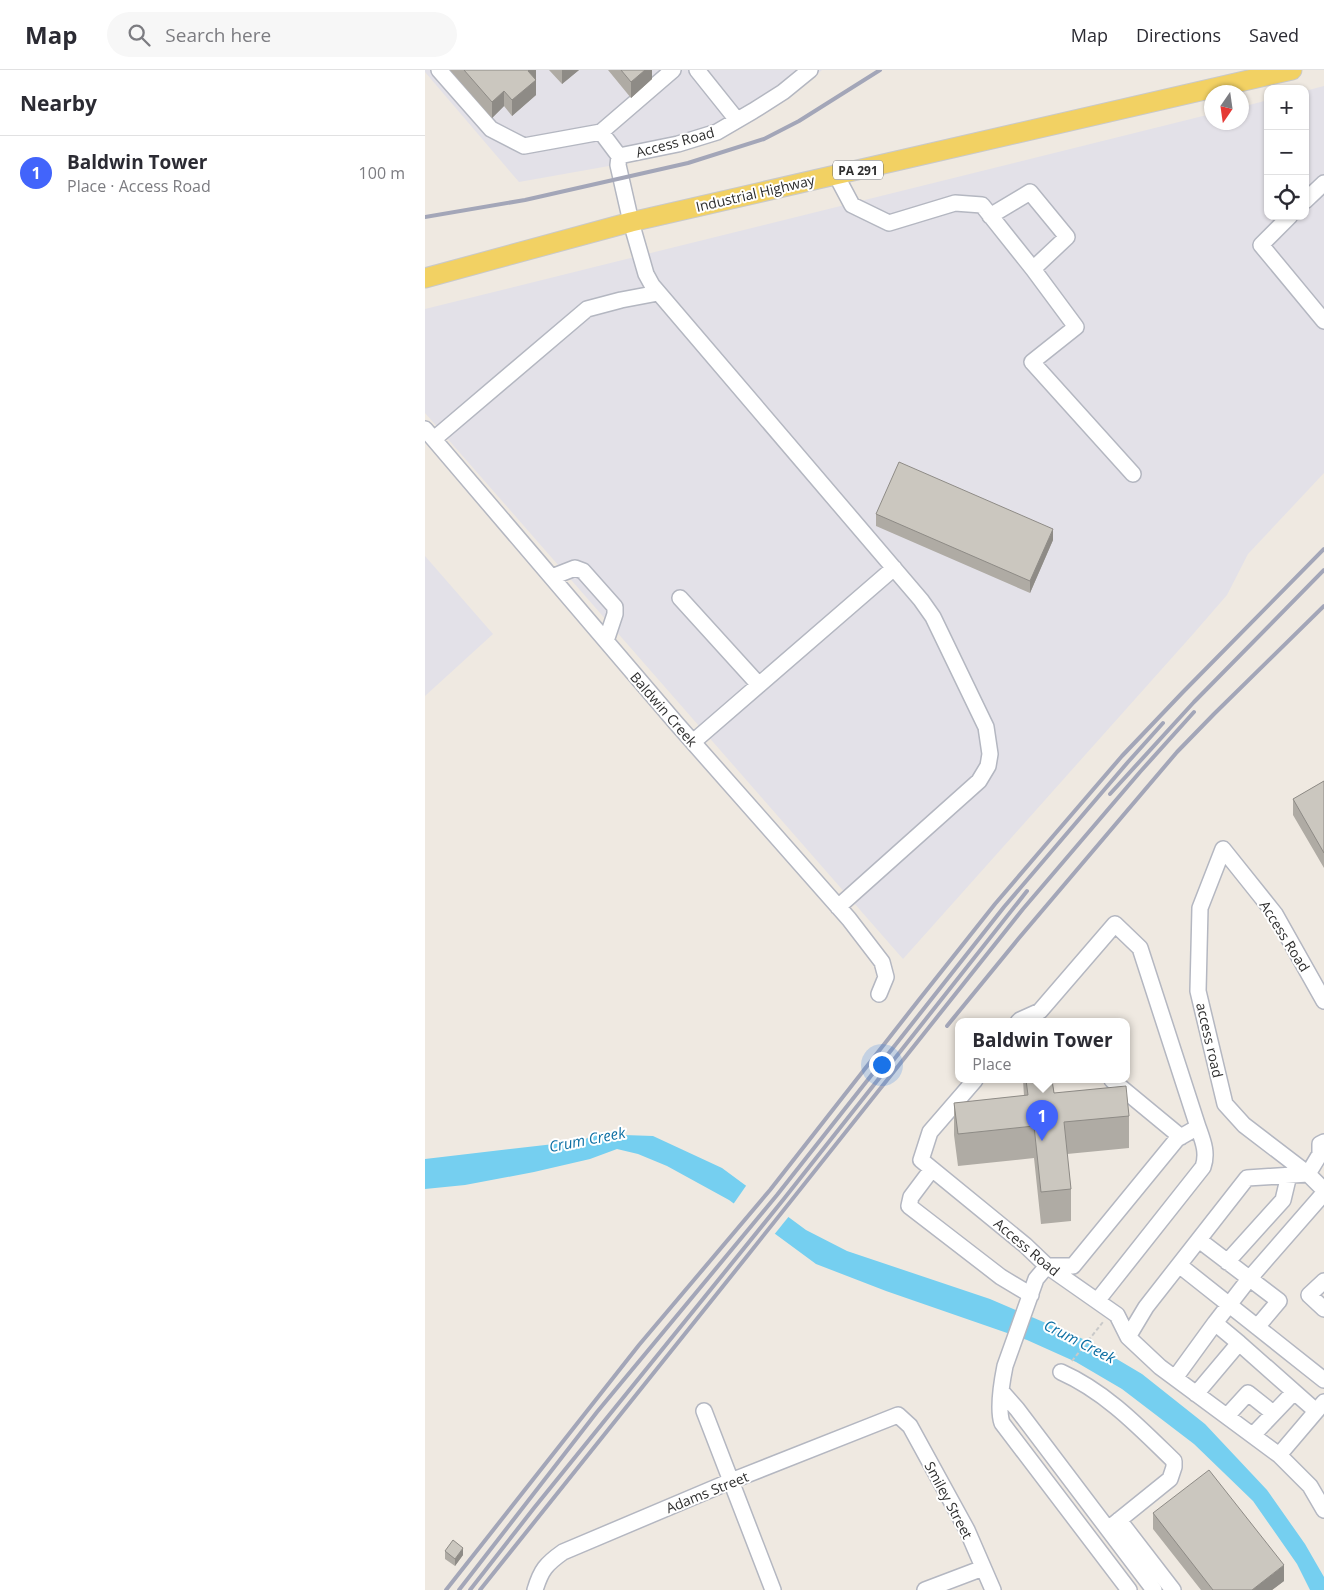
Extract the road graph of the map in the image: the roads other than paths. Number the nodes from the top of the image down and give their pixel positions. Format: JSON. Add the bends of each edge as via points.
{"nodes":[{"id":1,"x":439,"y":70,"type":"edge"},
{"id":2,"x":673,"y":70,"type":"edge"},
{"id":3,"x":697,"y":70,"type":"edge"},
{"id":4,"x":810,"y":70,"type":"edge"},
{"id":5,"x":1293,"y":70,"type":"edge"},
{"id":6,"x":737,"y":120,"type":"junction"},
{"id":7,"x":601,"y":132,"type":"junction"},
{"id":8,"x":619,"y":156,"type":"junction"},
{"id":9,"x":836,"y":175,"type":"junction"},
{"id":10,"x":1324,"y":183,"type":"edge"},
{"id":11,"x":1309,"y":197,"type":"edge"},
{"id":12,"x":990,"y":216,"type":"junction"},
{"id":13,"x":1286,"y":220,"type":"edge"},
{"id":14,"x":631,"y":222,"type":"junction"},
{"id":15,"x":1033,"y":269,"type":"junction"},
{"id":16,"x":425,"y":278,"type":"edge"},
{"id":17,"x":658,"y":293,"type":"junction"},
{"id":18,"x":1324,"y":321,"type":"edge"},
{"id":19,"x":429,"y":434,"type":"edge"},
{"id":20,"x":1133,"y":474,"type":"dead end"},
{"id":21,"x":894,"y":568,"type":"junction"},
{"id":22,"x":552,"y":577,"type":"junction"},
{"id":23,"x":680,"y":598,"type":"dead end"},
{"id":24,"x":606,"y":641,"type":"junction"},
{"id":25,"x":759,"y":685,"type":"junction"},
{"id":26,"x":693,"y":742,"type":"junction"},
{"id":27,"x":1223,"y":849,"type":"joint"},
{"id":28,"x":838,"y":907,"type":"junction"},
{"id":29,"x":1318,"y":975,"type":"edge"},
{"id":30,"x":879,"y":994,"type":"dead end"},
{"id":31,"x":1324,"y":1002,"type":"edge"},
{"id":32,"x":1031,"y":1018,"type":"edge"},
{"id":33,"x":972,"y":1083,"type":"edge"},
{"id":34,"x":1116,"y":1083,"type":"edge"},
{"id":35,"x":1198,"y":1127,"type":"junction"},
{"id":36,"x":1181,"y":1137,"type":"junction"},
{"id":37,"x":1324,"y":1142,"type":"edge"},
{"id":38,"x":926,"y":1164,"type":"junction"},
{"id":39,"x":1308,"y":1174,"type":"junction"},
{"id":40,"x":1289,"y":1175,"type":"junction"},
{"id":41,"x":1324,"y":1192,"type":"edge"},
{"id":42,"x":1199,"y":1240,"type":"junction"},
{"id":43,"x":1227,"y":1262,"type":"junction"},
{"id":44,"x":1179,"y":1265,"type":"junction"},
{"id":45,"x":1047,"y":1266,"type":"junction"},
{"id":46,"x":1249,"y":1279,"type":"junction"},
{"id":47,"x":1324,"y":1281,"type":"edge"},
{"id":48,"x":1029,"y":1301,"type":"junction"},
{"id":49,"x":1097,"y":1301,"type":"junction"},
{"id":50,"x":1229,"y":1305,"type":"junction"},
{"id":51,"x":1324,"y":1309,"type":"edge"},
{"id":52,"x":1215,"y":1323,"type":"junction"},
{"id":53,"x":1257,"y":1327,"type":"junction"},
{"id":54,"x":1128,"y":1337,"type":"junction"},
{"id":55,"x":1239,"y":1342,"type":"junction"},
{"id":56,"x":1067,"y":1368,"type":"road end"},
{"id":57,"x":1175,"y":1378,"type":"junction"},
{"id":58,"x":1324,"y":1380,"type":"edge"},
{"id":59,"x":1002,"y":1392,"type":"junction"},
{"id":60,"x":1295,"y":1392,"type":"junction"},
{"id":61,"x":1196,"y":1394,"type":"junction"},
{"id":62,"x":1320,"y":1406,"type":"edge"},
{"id":63,"x":704,"y":1411,"type":"dead end"},
{"id":64,"x":1273,"y":1413,"type":"junction"},
{"id":65,"x":897,"y":1415,"type":"joint"},
{"id":66,"x":1227,"y":1416,"type":"junction"},
{"id":67,"x":1253,"y":1434,"type":"junction"},
{"id":68,"x":1279,"y":1455,"type":"junction"},
{"id":69,"x":731,"y":1481,"type":"junction"},
{"id":70,"x":1324,"y":1510,"type":"edge"},
{"id":71,"x":1113,"y":1525,"type":"junction"},
{"id":72,"x":983,"y":1568,"type":"junction"},
{"id":73,"x":535,"y":1590,"type":"edge"},
{"id":74,"x":773,"y":1590,"type":"edge"},
{"id":75,"x":925,"y":1590,"type":"edge"},
{"id":76,"x":993,"y":1590,"type":"edge"},
{"id":77,"x":1129,"y":1590,"type":"edge"},
{"id":78,"x":1154,"y":1590,"type":"edge"},
{"id":79,"x":1173,"y":1590,"type":"edge"}],
"edges":[{"from":1,"to":7,"type":"street","via":[[491,130],[524,146]]},
{"from":2,"to":7,"type":"street"},
{"from":3,"to":6,"type":"street"},
{"from":4,"to":6,"type":"street","name":"Access Road","via":[[783,92]]},
{"from":5,"to":9,"type":"main road","name":"Industrial Highway","number":"PA 291"},
{"from":6,"to":8,"type":"street","name":"Access Road","via":[[717,132],[678,144]]},
{"from":7,"to":8,"type":"street"},
{"from":8,"to":14,"type":"street","name":"Access Road","via":[[618,165]]},
{"from":9,"to":12,"type":"street","via":[[852,205],[889,224],[955,203],[982,205]]},
{"from":9,"to":14,"type":"main road","name":"Industrial Highway","number":"PA 291"},
{"from":10,"to":11,"type":"street"},
{"from":12,"to":15,"type":"street"},
{"from":12,"to":15,"type":"street","via":[[1030,192],[1067,237]]},
{"from":13,"to":18,"type":"street","via":[[1261,245]]},
{"from":14,"to":16,"type":"main road","name":"Industrial Highway","number":"PA 291"},
{"from":14,"to":17,"type":"street","name":"Access Road","via":[[646,274]]},
{"from":15,"to":20,"type":"street","via":[[1076,327],[1032,362]]},
{"from":17,"to":19,"type":"street","via":[[587,309]]},
{"from":17,"to":21,"type":"street","name":"Access Road"},
{"from":19,"to":22,"type":"street","name":"Baldwin Creek"},
{"from":21,"to":25,"type":"street"},
{"from":21,"to":28,"type":"street","name":"Access Road","via":[[933,617],[986,727],[990,754],[988,766],[979,781]]},
{"from":22,"to":24,"type":"street","name":"Baldwin Creek"},
{"from":22,"to":24,"type":"street","via":[[575,568],[583,570],[615,607]]},
{"from":23,"to":25,"type":"street"},
{"from":24,"to":26,"type":"street","name":"Baldwin Creek"},
{"from":25,"to":26,"type":"street"},
{"from":26,"to":28,"type":"street","name":"Baldwin Creek"},
{"from":27,"to":29,"type":"street","name":"Access Road"},
{"from":27,"to":39,"type":"street","name":"access road","via":[[1200,908],[1198,991],[1225,1104],[1244,1125]]},
{"from":28,"to":30,"type":"street","name":"Baldwin Creek","via":[[882,962],[886,977]]},
{"from":29,"to":31,"type":"street","name":"Access Road"},
{"from":32,"to":35,"type":"street","via":[[1115,924],[1140,948]]},
{"from":33,"to":38,"type":"street","via":[[930,1132]]},
{"from":34,"to":36,"type":"street"},
{"from":35,"to":36,"type":"street"},
{"from":35,"to":49,"type":"street","via":[[1205,1149],[1203,1167]]},
{"from":36,"to":45,"type":"street","via":[[1073,1266]]},
{"from":37,"to":39,"type":"street","via":[[1320,1144],[1320,1154]]},
{"from":38,"to":45,"type":"street","name":"Access Road"},
{"from":38,"to":48,"type":"street","via":[[909,1206]]},
{"from":39,"to":40,"type":"street"},
{"from":39,"to":41,"type":"street","name":"access road"},
{"from":40,"to":42,"type":"street","via":[[1247,1178]]},
{"from":40,"to":43,"type":"street","via":[[1283,1200]]},
{"from":41,"to":46,"type":"street"},
{"from":42,"to":43,"type":"street"},
{"from":42,"to":44,"type":"street"},
{"from":43,"to":46,"type":"street"},
{"from":44,"to":50,"type":"street"},
{"from":44,"to":54,"type":"street","via":[[1146,1307]]},
{"from":45,"to":48,"type":"street"},
{"from":45,"to":49,"type":"street","name":"Access Road"},
{"from":46,"to":50,"type":"street"},
{"from":46,"to":53,"type":"street","via":[[1279,1301]]},
{"from":47,"to":51,"type":"street","via":[[1309,1295]]},
{"from":48,"to":59,"type":"street","via":[[1005,1366]]},
{"from":49,"to":54,"type":"street","name":"Access Road","via":[[1117,1315]]},
{"from":50,"to":52,"type":"street"},
{"from":50,"to":53,"type":"street"},
{"from":52,"to":55,"type":"street"},
{"from":52,"to":57,"type":"street"},
{"from":53,"to":58,"type":"street"},
{"from":54,"to":57,"type":"street","name":"Access Road"},
{"from":55,"to":60,"type":"street"},
{"from":55,"to":61,"type":"street"},
{"from":56,"to":71,"type":"street","via":[[1120,1410],[1174,1461],[1170,1479]]},
{"from":57,"to":61,"type":"street","name":"Access Road"},
{"from":59,"to":71,"type":"street"},
{"from":59,"to":77,"type":"street","via":[[1002,1423]]},
{"from":60,"to":62,"type":"street"},
{"from":60,"to":64,"type":"street"},
{"from":61,"to":66,"type":"street","name":"Access Road"},
{"from":62,"to":68,"type":"street"},
{"from":63,"to":69,"type":"street"},
{"from":64,"to":66,"type":"street","via":[[1249,1393]]},
{"from":64,"to":67,"type":"street"},
{"from":65,"to":69,"type":"street","name":"Adams Street"},
{"from":65,"to":72,"type":"street","name":"Smiley Street","via":[[910,1426],[967,1530]]},
{"from":66,"to":67,"type":"street","name":"Access Road"},
{"from":67,"to":68,"type":"street","name":"Access Road"},
{"from":68,"to":70,"type":"street","name":"Access Road","via":[[1310,1486]]},
{"from":69,"to":73,"type":"street","name":"Adams Street","via":[[563,1552],[548,1563]]},
{"from":69,"to":74,"type":"street"},
{"from":71,"to":78,"type":"street"},
{"from":71,"to":79,"type":"street"},
{"from":72,"to":75,"type":"street"},
{"from":72,"to":76,"type":"street","name":"Smiley Street"}]}
